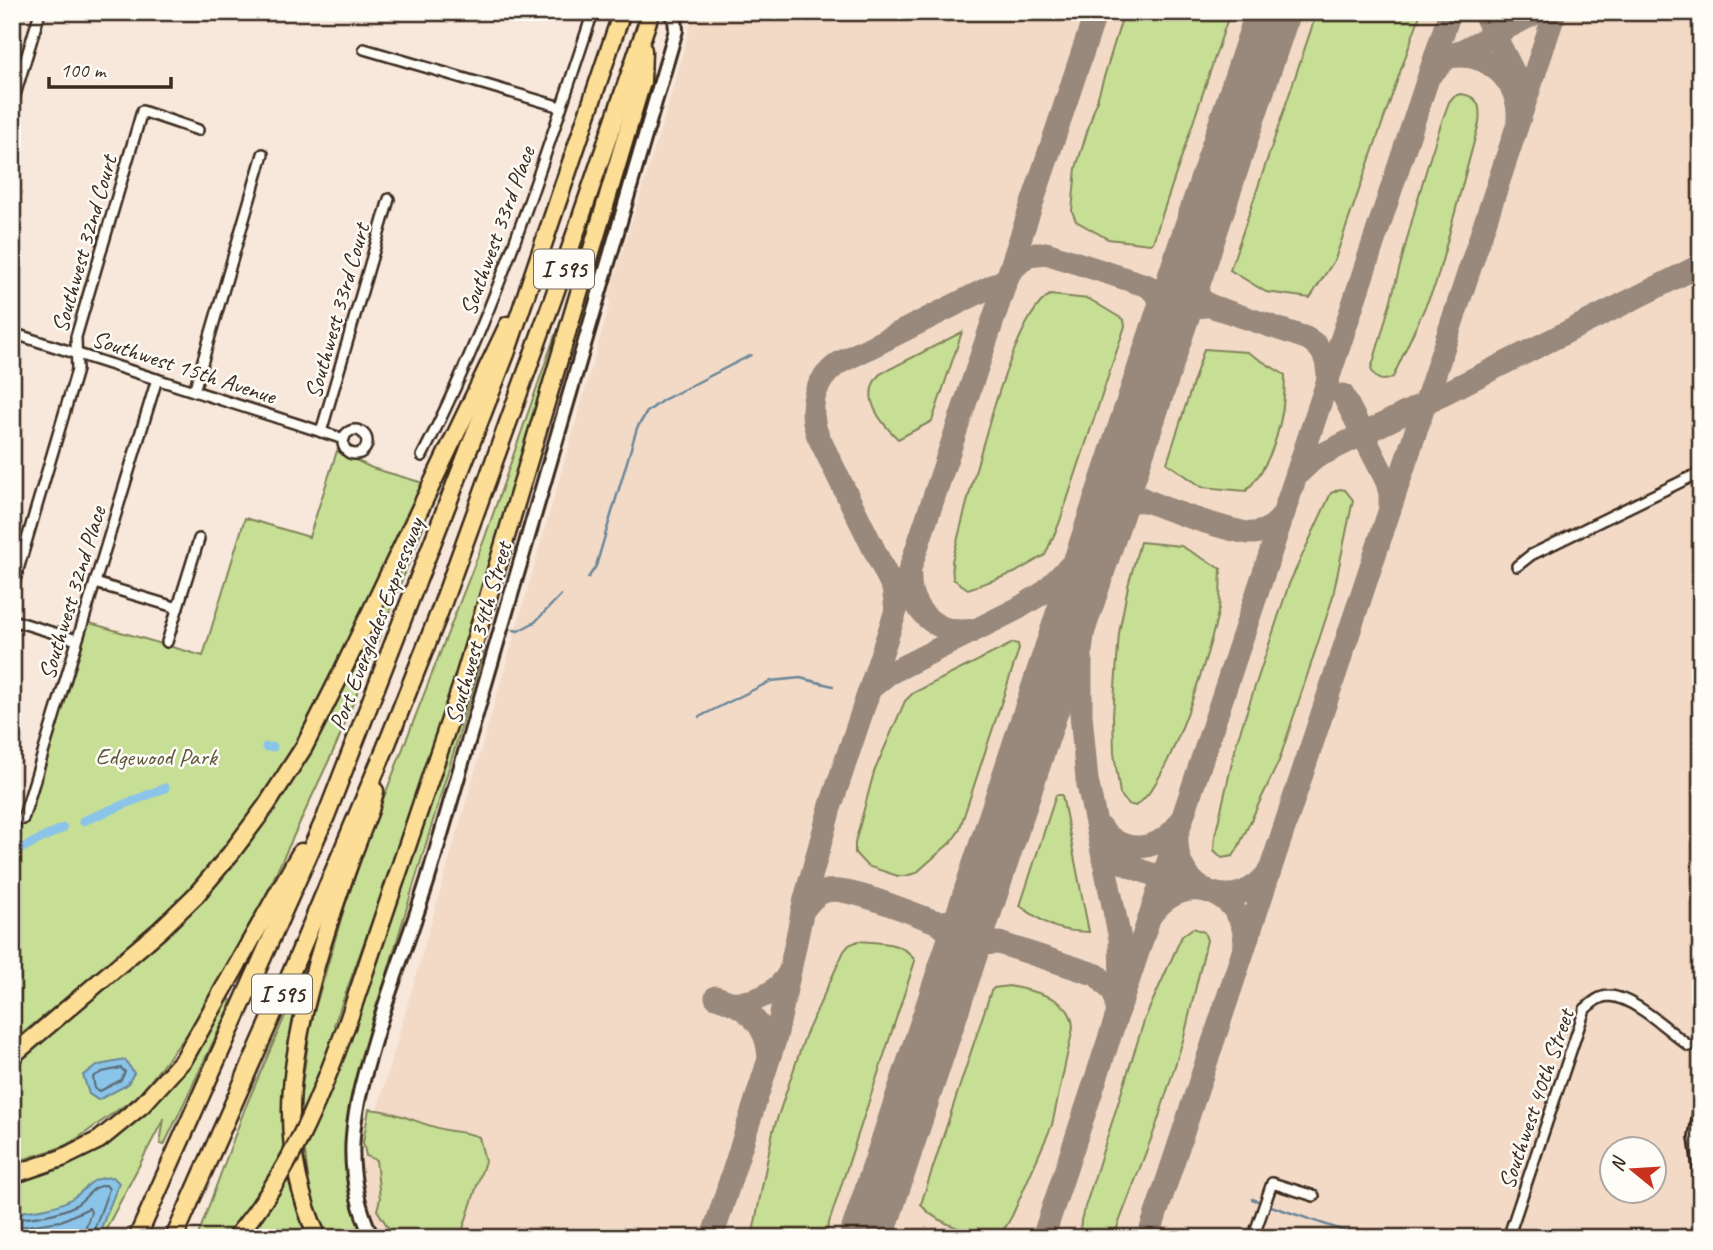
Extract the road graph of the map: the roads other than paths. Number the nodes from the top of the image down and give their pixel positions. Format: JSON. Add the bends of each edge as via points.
{"nodes":[{"id":1,"x":40,"y":12,"type":"edge"},
{"id":2,"x":593,"y":12,"type":"edge"},
{"id":3,"x":650,"y":12,"type":"edge"},
{"id":4,"x":669,"y":12,"type":"edge"},
{"id":5,"x":620,"y":18,"type":"edge"},
{"id":6,"x":644,"y":31,"type":"junction"},
{"id":7,"x":364,"y":50,"type":"dead end"},
{"id":8,"x":12,"y":105,"type":"edge"},
{"id":9,"x":561,"y":107,"type":"junction"},
{"id":10,"x":198,"y":130,"type":"dead end"},
{"id":11,"x":263,"y":154,"type":"dead end"},
{"id":12,"x":389,"y":199,"type":"dead end"},
{"id":13,"x":527,"y":293,"type":"junction"},
{"id":14,"x":12,"y":333,"type":"edge"},
{"id":15,"x":75,"y":353,"type":"junction"},
{"id":16,"x":157,"y":379,"type":"junction"},
{"id":17,"x":194,"y":391,"type":"junction"},
{"id":18,"x":321,"y":432,"type":"junction"},
{"id":19,"x":344,"y":439,"type":"dead end"},
{"id":20,"x":422,"y":456,"type":"dead end"},
{"id":21,"x":1701,"y":472,"type":"edge"},
{"id":22,"x":199,"y":539,"type":"dead end"},
{"id":23,"x":1517,"y":566,"type":"dead end"},
{"id":24,"x":95,"y":583,"type":"junction"},
{"id":25,"x":12,"y":590,"type":"edge"},
{"id":26,"x":178,"y":608,"type":"junction"},
{"id":27,"x":12,"y":620,"type":"edge"},
{"id":28,"x":78,"y":640,"type":"junction"},
{"id":29,"x":167,"y":642,"type":"dead end"},
{"id":30,"x":385,"y":750,"type":"junction"},
{"id":31,"x":327,"y":816,"type":"junction"},
{"id":32,"x":23,"y":819,"type":"dead end"},
{"id":33,"x":1689,"y":1046,"type":"dead end"},
{"id":34,"x":12,"y":1056,"type":"edge"},
{"id":35,"x":1701,"y":1107,"type":"edge"},
{"id":36,"x":12,"y":1175,"type":"edge"},
{"id":37,"x":1701,"y":1175,"type":"edge"},
{"id":38,"x":1314,"y":1196,"type":"dead end"},
{"id":39,"x":136,"y":1238,"type":"edge"},
{"id":40,"x":174,"y":1238,"type":"edge"},
{"id":41,"x":235,"y":1238,"type":"edge"},
{"id":42,"x":318,"y":1238,"type":"edge"},
{"id":43,"x":372,"y":1238,"type":"edge"},
{"id":44,"x":1253,"y":1238,"type":"edge"},
{"id":45,"x":1508,"y":1238,"type":"edge"}],
"edges":[{"from":1,"to":8,"type":"street"},
{"from":2,"to":9,"type":"street","name":"Southwest 33rd Place"},
{"from":3,"to":6,"type":"highway","number":"I 595"},
{"from":4,"to":43,"type":"street","name":"Southwest 34th Street","via":[[676,22],[673,40],[428,879],[356,1100],[353,1172]]},
{"from":5,"to":13,"type":"highway","name":"Port Everglades Expressway","number":"I 595"},
{"from":6,"to":30,"type":"highway","number":"I 595","via":[[459,561]]},
{"from":6,"to":41,"type":"highway","bridge":true,"via":[[642,82],[558,365],[461,684],[347,1024],[291,1158]]},
{"from":7,"to":9,"type":"street"},
{"from":9,"to":20,"type":"street","name":"Southwest 33rd Place","via":[[481,329]]},
{"from":10,"to":15,"type":"street","name":"Southwest 32nd Court","via":[[142,111]]},
{"from":11,"to":17,"type":"street"},
{"from":12,"to":18,"type":"street","name":"Southwest 33rd Court"},
{"from":13,"to":31,"type":"highway","name":"Port Everglades Expressway","number":"I 595"},
{"from":13,"to":34,"type":"highway","via":[[498,342],[316,724],[266,806],[196,895]]},
{"from":14,"to":15,"type":"street","name":"Southwest 15th Avenue"},
{"from":15,"to":16,"type":"street","name":"Southwest 15th Avenue"},
{"from":15,"to":25,"type":"street","name":"Southwest 32nd Court","via":[[77,370]]},
{"from":16,"to":17,"type":"street","name":"Southwest 15th Avenue"},
{"from":16,"to":24,"type":"street","name":"Southwest 32nd Place"},
{"from":17,"to":18,"type":"street","name":"Southwest 15th Avenue"},
{"from":18,"to":19,"type":"street","name":"Southwest 15th Avenue"},
{"from":21,"to":23,"type":"street"},
{"from":22,"to":26,"type":"street"},
{"from":24,"to":26,"type":"street"},
{"from":24,"to":28,"type":"street","name":"Southwest 32nd Place"},
{"from":26,"to":29,"type":"street"},
{"from":27,"to":28,"type":"street"},
{"from":28,"to":32,"type":"street","name":"Southwest 32nd Place"},
{"from":30,"to":40,"type":"highway","number":"I 595"},
{"from":30,"to":42,"type":"highway","via":[[370,810],[320,954],[294,1061],[292,1151]]},
{"from":31,"to":36,"type":"highway","via":[[309,836],[184,1059],[142,1105],[99,1140]]},
{"from":31,"to":39,"type":"highway","name":"Port Everglades Expressway","number":"I 595"},
{"from":33,"to":45,"type":"street","name":"Southwest 40th Street","via":[[1636,1006],[1610,996],[1598,998],[1585,1009]]},
{"from":35,"to":37,"type":"street","via":[[1696,1146]]},
{"from":38,"to":44,"type":"street","via":[[1272,1183]]}]}
